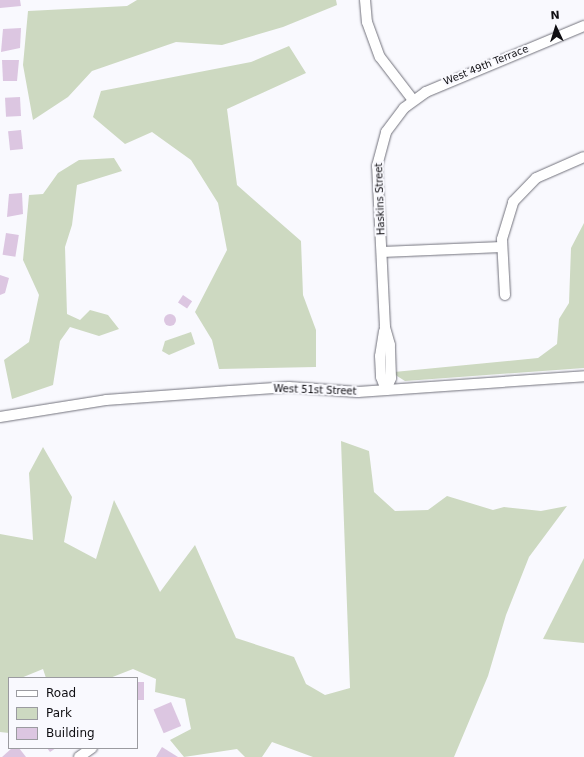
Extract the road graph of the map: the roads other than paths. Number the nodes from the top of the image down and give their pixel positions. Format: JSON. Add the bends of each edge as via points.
{"nodes":[{"id":1,"x":365,"y":0,"type":"edge"},
{"id":2,"x":584,"y":26,"type":"edge"},
{"id":3,"x":413,"y":100,"type":"junction"},
{"id":4,"x":584,"y":157,"type":"edge"},
{"id":5,"x":502,"y":246,"type":"junction"},
{"id":6,"x":382,"y":252,"type":"junction"},
{"id":7,"x":505,"y":295,"type":"dead end"},
{"id":8,"x":584,"y":376,"type":"edge"},
{"id":9,"x":386,"y":390,"type":"junction"},
{"id":10,"x":0,"y":417,"type":"edge"},
{"id":11,"x":91,"y":749,"type":"edge"},
{"id":12,"x":79,"y":757,"type":"edge"}],
"edges":[{"from":1,"to":3,"type":"street","via":[[367,22],[380,57]]},
{"from":2,"to":3,"type":"street","name":"West 49th Terrace","via":[[441,84]]},
{"from":3,"to":6,"type":"street","name":"Haskins Street","via":[[396,117],[379,150]]},
{"from":4,"to":5,"type":"street","via":[[548,171],[523,189],[507,216]]},
{"from":5,"to":6,"type":"street"},
{"from":5,"to":7,"type":"street"},
{"from":6,"to":9,"type":"street","name":"Haskins Street","via":[[385,327],[380,356],[381,377]]},
{"from":8,"to":9,"type":"street","name":"West 51st Street"},
{"from":9,"to":10,"type":"street","name":"West 51st Street","via":[[349,392],[289,387],[222,391],[100,400]]},
{"from":11,"to":12,"type":"street"}]}
